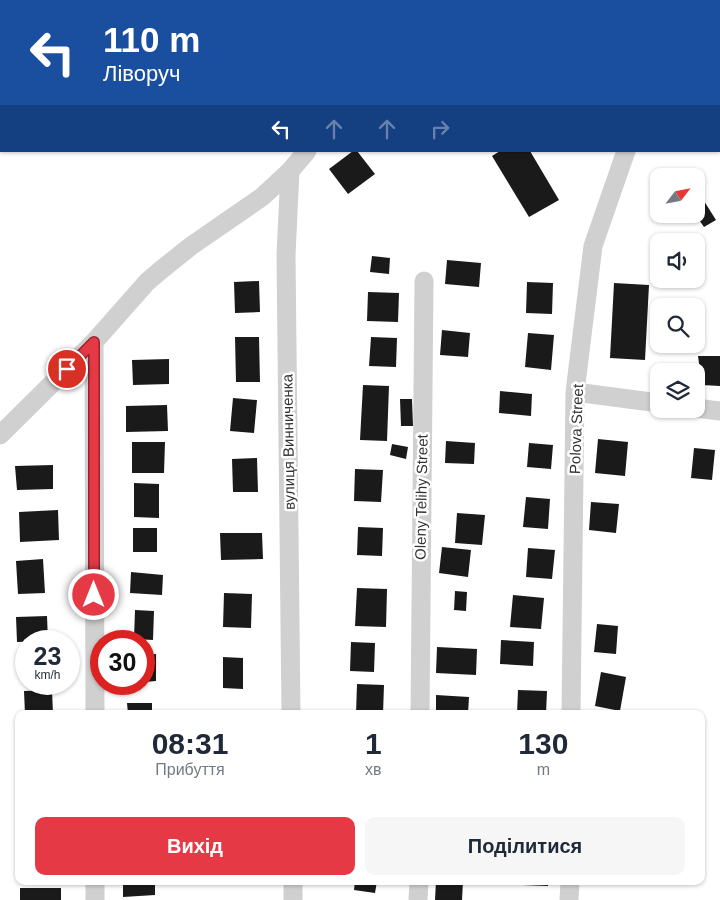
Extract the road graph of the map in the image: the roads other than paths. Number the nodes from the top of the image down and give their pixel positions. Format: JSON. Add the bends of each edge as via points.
{"nodes":[{"id":1,"x":306,"y":152,"type":"edge"},
{"id":2,"x":626,"y":152,"type":"edge"},
{"id":3,"x":290,"y":171,"type":"junction"},
{"id":4,"x":424,"y":281,"type":"dead end"},
{"id":5,"x":94,"y":342,"type":"junction"},
{"id":6,"x":575,"y":392,"type":"junction"},
{"id":7,"x":650,"y":402,"type":"edge"},
{"id":8,"x":705,"y":409,"type":"edge"},
{"id":9,"x":720,"y":411,"type":"edge"},
{"id":10,"x":0,"y":435,"type":"edge"},
{"id":11,"x":94,"y":710,"type":"edge"},
{"id":12,"x":291,"y":710,"type":"edge"},
{"id":13,"x":420,"y":710,"type":"edge"},
{"id":14,"x":572,"y":710,"type":"edge"},
{"id":15,"x":95,"y":885,"type":"edge"},
{"id":16,"x":293,"y":885,"type":"edge"},
{"id":17,"x":419,"y":885,"type":"edge"},
{"id":18,"x":570,"y":885,"type":"edge"},
{"id":19,"x":95,"y":900,"type":"edge"},
{"id":20,"x":293,"y":900,"type":"edge"},
{"id":21,"x":418,"y":900,"type":"edge"},
{"id":22,"x":569,"y":900,"type":"edge"}],
"edges":[{"from":1,"to":3,"type":"street"},
{"from":2,"to":6,"type":"street","name":"Polova Street","via":[[593,246]]},
{"from":3,"to":5,"type":"street","via":[[262,197],[161,270]]},
{"from":3,"to":12,"type":"street","name":"вулиця Винниченка","via":[[286,255]]},
{"from":4,"to":13,"type":"street","name":"Oleny Telihy Street"},
{"from":5,"to":10,"type":"street"},
{"from":5,"to":11,"type":"street"},
{"from":6,"to":7,"type":"street"},
{"from":6,"to":14,"type":"street","name":"Polova Street"},
{"from":8,"to":9,"type":"street"},
{"from":15,"to":19,"type":"street"},
{"from":16,"to":20,"type":"street"},
{"from":17,"to":21,"type":"street"},
{"from":18,"to":22,"type":"street"}]}
